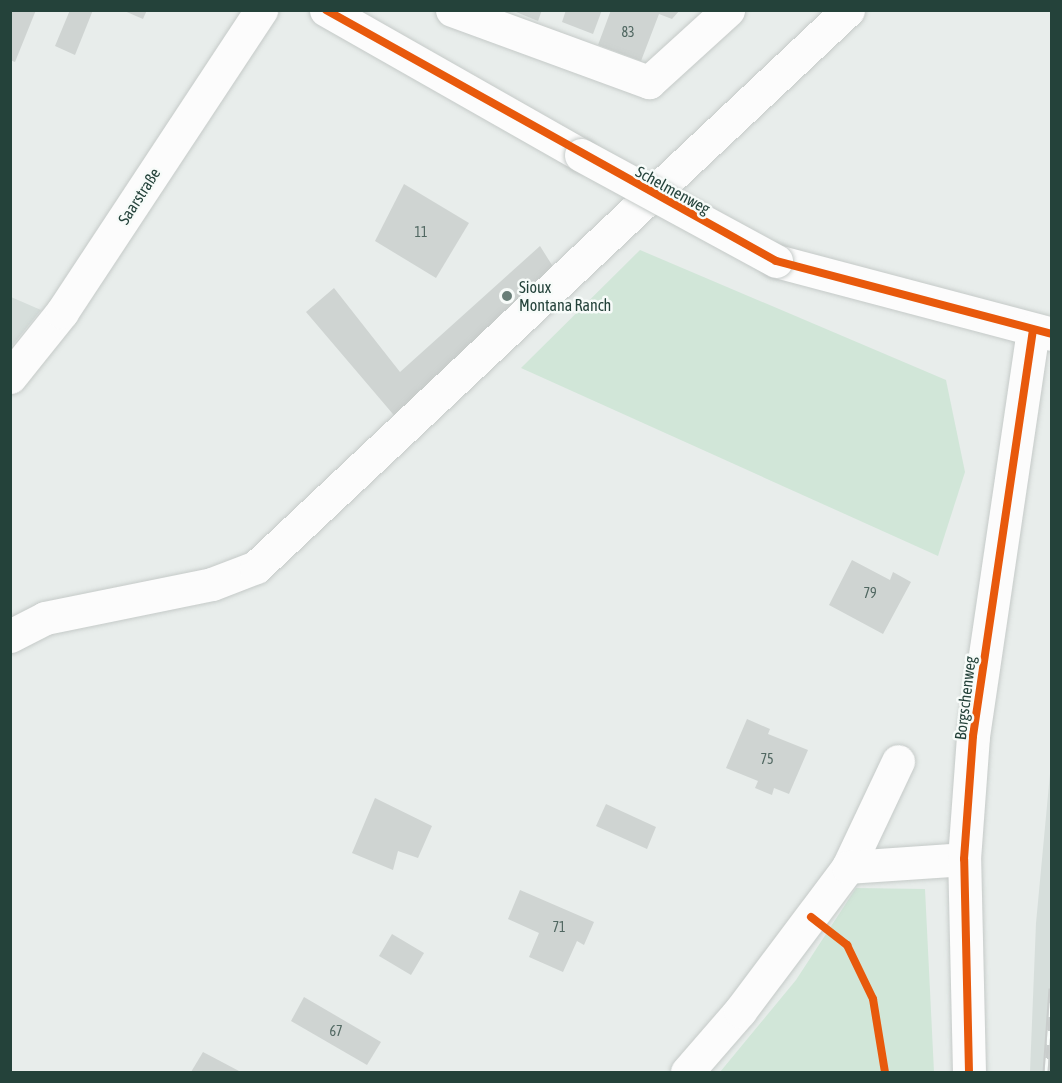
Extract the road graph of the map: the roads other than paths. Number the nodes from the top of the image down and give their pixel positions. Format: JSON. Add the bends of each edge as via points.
{"nodes":[{"id":1,"x":261,"y":10,"type":"edge"},
{"id":2,"x":326,"y":10,"type":"edge"},
{"id":3,"x":452,"y":10,"type":"edge"},
{"id":4,"x":728,"y":10,"type":"edge"},
{"id":5,"x":848,"y":10,"type":"edge"},
{"id":6,"x":1042,"y":332,"type":"edge"},
{"id":7,"x":10,"y":377,"type":"edge"},
{"id":8,"x":10,"y":636,"type":"edge"},
{"id":9,"x":898,"y":761,"type":"dead end"},
{"id":10,"x":964,"y":859,"type":"junction"},
{"id":11,"x":848,"y":867,"type":"junction"},
{"id":12,"x":687,"y":1072,"type":"edge"},
{"id":13,"x":969,"y":1072,"type":"edge"}],
"edges":[{"from":1,"to":7,"type":"street","name":"Saarstraße","via":[[62,312]]},
{"from":2,"to":6,"type":"street","name":"Schelmenweg","bridge":true,"via":[[776,261]]},
{"from":3,"to":4,"type":"street","via":[[649,82]]},
{"from":5,"to":8,"type":"street","via":[[256,567],[212,584],[45,618]]},
{"from":6,"to":10,"type":"street","name":"Borgschenweg","via":[[973,736]]},
{"from":9,"to":11,"type":"street"},
{"from":10,"to":11,"type":"street"},
{"from":10,"to":13,"type":"street","name":"Borgschenweg"},
{"from":11,"to":12,"type":"street","via":[[740,1011]]}]}
